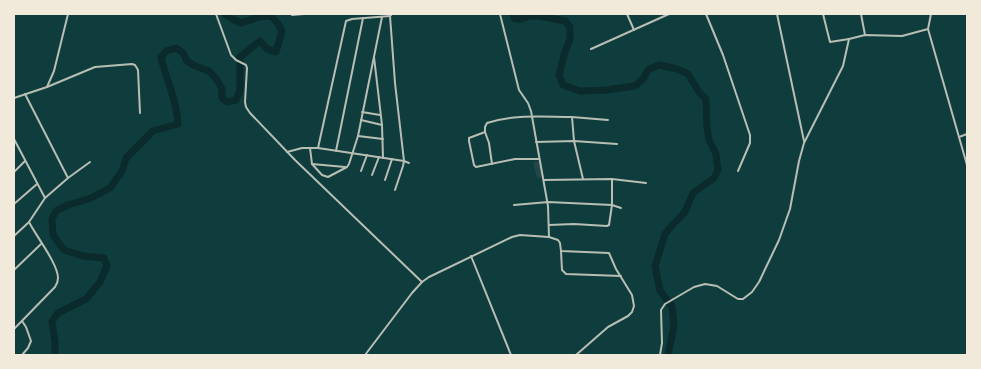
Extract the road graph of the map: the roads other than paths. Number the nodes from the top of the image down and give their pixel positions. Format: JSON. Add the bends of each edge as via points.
{"nodes":[{"id":1,"x":68,"y":14,"type":"edge"},
{"id":2,"x":216,"y":14,"type":"edge"},
{"id":3,"x":304,"y":14,"type":"edge"},
{"id":4,"x":500,"y":14,"type":"edge"},
{"id":5,"x":627,"y":14,"type":"edge"},
{"id":6,"x":669,"y":14,"type":"edge"},
{"id":7,"x":706,"y":14,"type":"edge"},
{"id":8,"x":777,"y":14,"type":"edge"},
{"id":9,"x":823,"y":14,"type":"edge"},
{"id":10,"x":861,"y":14,"type":"edge"},
{"id":11,"x":931,"y":14,"type":"edge"},
{"id":12,"x":292,"y":15,"type":"dead end"},
{"id":13,"x":391,"y":15,"type":"edge"},
{"id":14,"x":382,"y":17,"type":"junction"},
{"id":15,"x":363,"y":18,"type":"junction"},
{"id":16,"x":928,"y":29,"type":"junction"},
{"id":17,"x":634,"y":30,"type":"junction"},
{"id":18,"x":865,"y":35,"type":"junction"},
{"id":19,"x":849,"y":39,"type":"junction"},
{"id":20,"x":592,"y":49,"type":"dead end"},
{"id":21,"x":374,"y":54,"type":"junction"},
{"id":22,"x":46,"y":87,"type":"junction"},
{"id":23,"x":25,"y":94,"type":"junction"},
{"id":24,"x":14,"y":98,"type":"edge"},
{"id":25,"x":362,"y":112,"type":"junction"},
{"id":26,"x":140,"y":114,"type":"dead end"},
{"id":27,"x":380,"y":115,"type":"junction"},
{"id":28,"x":532,"y":117,"type":"junction"},
{"id":29,"x":572,"y":117,"type":"junction"},
{"id":30,"x":361,"y":120,"type":"junction"},
{"id":31,"x":608,"y":120,"type":"dead end"},
{"id":32,"x":382,"y":125,"type":"junction"},
{"id":33,"x":485,"y":132,"type":"junction"},
{"id":34,"x":967,"y":134,"type":"edge"},
{"id":35,"x":358,"y":136,"type":"junction"},
{"id":36,"x":958,"y":137,"type":"junction"},
{"id":37,"x":14,"y":139,"type":"edge"},
{"id":38,"x":383,"y":139,"type":"junction"},
{"id":39,"x":574,"y":141,"type":"junction"},
{"id":40,"x":536,"y":142,"type":"junction"},
{"id":41,"x":804,"y":143,"type":"junction"},
{"id":42,"x":617,"y":144,"type":"dead end"},
{"id":43,"x":310,"y":148,"type":"junction"},
{"id":44,"x":318,"y":148,"type":"junction"},
{"id":45,"x":336,"y":151,"type":"junction"},
{"id":46,"x":288,"y":152,"type":"junction"},
{"id":47,"x":353,"y":154,"type":"junction"},
{"id":48,"x":367,"y":155,"type":"junction"},
{"id":49,"x":379,"y":157,"type":"junction"},
{"id":50,"x":383,"y":158,"type":"junction"},
{"id":51,"x":392,"y":159,"type":"junction"},
{"id":52,"x":539,"y":159,"type":"junction"},
{"id":53,"x":25,"y":161,"type":"junction"},
{"id":54,"x":404,"y":161,"type":"junction"},
{"id":55,"x":90,"y":162,"type":"dead end"},
{"id":56,"x":410,"y":163,"type":"dead end"},
{"id":57,"x":312,"y":164,"type":"junction"},
{"id":58,"x":492,"y":164,"type":"junction"},
{"id":59,"x":967,"y":165,"type":"edge"},
{"id":60,"x":347,"y":167,"type":"junction"},
{"id":61,"x":361,"y":171,"type":"dead end"},
{"id":62,"x":738,"y":171,"type":"dead end"},
{"id":63,"x":14,"y":172,"type":"edge"},
{"id":64,"x":372,"y":175,"type":"dead end"},
{"id":65,"x":68,"y":178,"type":"junction"},
{"id":66,"x":583,"y":179,"type":"junction"},
{"id":67,"x":612,"y":179,"type":"junction"},
{"id":68,"x":385,"y":180,"type":"dead end"},
{"id":69,"x":544,"y":180,"type":"junction"},
{"id":70,"x":646,"y":183,"type":"dead end"},
{"id":71,"x":36,"y":184,"type":"junction"},
{"id":72,"x":395,"y":190,"type":"dead end"},
{"id":73,"x":45,"y":198,"type":"junction"},
{"id":74,"x":548,"y":202,"type":"junction"},
{"id":75,"x":14,"y":204,"type":"edge"},
{"id":76,"x":514,"y":205,"type":"dead end"},
{"id":77,"x":612,"y":206,"type":"junction"},
{"id":78,"x":621,"y":208,"type":"dead end"},
{"id":79,"x":29,"y":222,"type":"junction"},
{"id":80,"x":549,"y":225,"type":"junction"},
{"id":81,"x":14,"y":236,"type":"edge"},
{"id":82,"x":549,"y":237,"type":"junction"},
{"id":83,"x":41,"y":244,"type":"junction"},
{"id":84,"x":560,"y":251,"type":"junction"},
{"id":85,"x":471,"y":256,"type":"junction"},
{"id":86,"x":14,"y":270,"type":"edge"},
{"id":87,"x":621,"y":276,"type":"junction"},
{"id":88,"x":422,"y":282,"type":"junction"},
{"id":89,"x":22,"y":321,"type":"junction"},
{"id":90,"x":14,"y":329,"type":"edge"},
{"id":91,"x":22,"y":355,"type":"edge"},
{"id":92,"x":365,"y":355,"type":"edge"},
{"id":93,"x":511,"y":355,"type":"edge"},
{"id":94,"x":576,"y":355,"type":"edge"},
{"id":95,"x":660,"y":355,"type":"edge"}],
"edges":[{"from":1,"to":22,"type":"street","via":[[54,71]]},
{"from":2,"to":46,"type":"street","via":[[231,55],[247,68],[246,107]]},
{"from":3,"to":12,"type":"street"},
{"from":4,"to":28,"type":"street","via":[[519,90],[528,103]]},
{"from":5,"to":17,"type":"street"},
{"from":6,"to":17,"type":"street"},
{"from":7,"to":62,"type":"street","via":[[750,135],[750,143]]},
{"from":8,"to":41,"type":"street"},
{"from":9,"to":19,"type":"street","via":[[830,42]]},
{"from":10,"to":18,"type":"street"},
{"from":11,"to":16,"type":"street"},
{"from":13,"to":14,"type":"street"},
{"from":13,"to":54,"type":"street","via":[[395,83]]},
{"from":14,"to":15,"type":"street"},
{"from":14,"to":21,"type":"street"},
{"from":15,"to":44,"type":"street","via":[[349,19],[344,23]]},
{"from":15,"to":45,"type":"street"},
{"from":16,"to":18,"type":"street","via":[[902,36]]},
{"from":16,"to":36,"type":"street"},
{"from":17,"to":20,"type":"street"},
{"from":18,"to":19,"type":"street"},
{"from":19,"to":41,"type":"street","via":[[842,66]]},
{"from":21,"to":25,"type":"street"},
{"from":21,"to":27,"type":"street"},
{"from":22,"to":23,"type":"street"},
{"from":22,"to":26,"type":"street","via":[[95,67],[132,64],[138,70]]},
{"from":23,"to":24,"type":"street"},
{"from":23,"to":65,"type":"street"},
{"from":25,"to":27,"type":"street"},
{"from":25,"to":30,"type":"street"},
{"from":27,"to":32,"type":"street"},
{"from":28,"to":29,"type":"street"},
{"from":28,"to":33,"type":"street","via":[[489,122],[486,124]]},
{"from":28,"to":40,"type":"street"},
{"from":29,"to":31,"type":"street"},
{"from":29,"to":39,"type":"street"},
{"from":30,"to":32,"type":"street"},
{"from":30,"to":35,"type":"street"},
{"from":32,"to":38,"type":"street"},
{"from":33,"to":58,"type":"street","via":[[490,143]]},
{"from":33,"to":58,"type":"street","via":[[469,138],[473,163],[477,168]]},
{"from":34,"to":36,"type":"street"},
{"from":35,"to":38,"type":"street"},
{"from":35,"to":47,"type":"street"},
{"from":36,"to":59,"type":"street"},
{"from":37,"to":53,"type":"street"},
{"from":38,"to":50,"type":"street"},
{"from":39,"to":40,"type":"street"},
{"from":39,"to":42,"type":"street"},
{"from":39,"to":66,"type":"street"},
{"from":40,"to":52,"type":"street"},
{"from":41,"to":95,"type":"street","via":[[790,209],[759,282],[743,299],[738,299],[717,286],[705,284],[694,287],[665,304],[661,310]]},
{"from":43,"to":44,"type":"street"},
{"from":43,"to":46,"type":"street"},
{"from":43,"to":57,"type":"street"},
{"from":44,"to":45,"type":"street"},
{"from":45,"to":47,"type":"street"},
{"from":46,"to":88,"type":"street"},
{"from":47,"to":48,"type":"street"},
{"from":47,"to":60,"type":"street"},
{"from":48,"to":49,"type":"street"},
{"from":48,"to":61,"type":"street"},
{"from":49,"to":50,"type":"street"},
{"from":49,"to":64,"type":"street"},
{"from":50,"to":51,"type":"street"},
{"from":51,"to":54,"type":"street"},
{"from":51,"to":68,"type":"street"},
{"from":52,"to":58,"type":"street","via":[[515,159]]},
{"from":52,"to":69,"type":"street"},
{"from":53,"to":63,"type":"street"},
{"from":53,"to":71,"type":"street"},
{"from":54,"to":56,"type":"street"},
{"from":54,"to":72,"type":"street"},
{"from":55,"to":65,"type":"street"},
{"from":57,"to":60,"type":"street"},
{"from":57,"to":60,"type":"street","via":[[326,177]]},
{"from":65,"to":73,"type":"street"},
{"from":66,"to":67,"type":"street"},
{"from":66,"to":69,"type":"street"},
{"from":67,"to":70,"type":"street"},
{"from":67,"to":77,"type":"street"},
{"from":69,"to":74,"type":"street"},
{"from":71,"to":73,"type":"street"},
{"from":71,"to":75,"type":"street"},
{"from":73,"to":79,"type":"street"},
{"from":74,"to":76,"type":"street"},
{"from":74,"to":77,"type":"street"},
{"from":74,"to":80,"type":"street"},
{"from":77,"to":78,"type":"street"},
{"from":77,"to":80,"type":"street","via":[[607,226]]},
{"from":79,"to":81,"type":"street"},
{"from":79,"to":83,"type":"street"},
{"from":80,"to":82,"type":"street"},
{"from":82,"to":84,"type":"street","via":[[559,241]]},
{"from":82,"to":85,"type":"street","via":[[520,235]]},
{"from":83,"to":86,"type":"street"},
{"from":83,"to":89,"type":"street","via":[[54,264],[58,282]]},
{"from":84,"to":87,"type":"street","via":[[609,253]]},
{"from":84,"to":87,"type":"street","via":[[562,270],[566,274]]},
{"from":85,"to":88,"type":"street"},
{"from":85,"to":93,"type":"street"},
{"from":87,"to":94,"type":"street","via":[[632,295],[632,312],[608,327]]},
{"from":88,"to":92,"type":"street"},
{"from":89,"to":90,"type":"street"},
{"from":89,"to":91,"type":"street","via":[[31,341]]}]}
